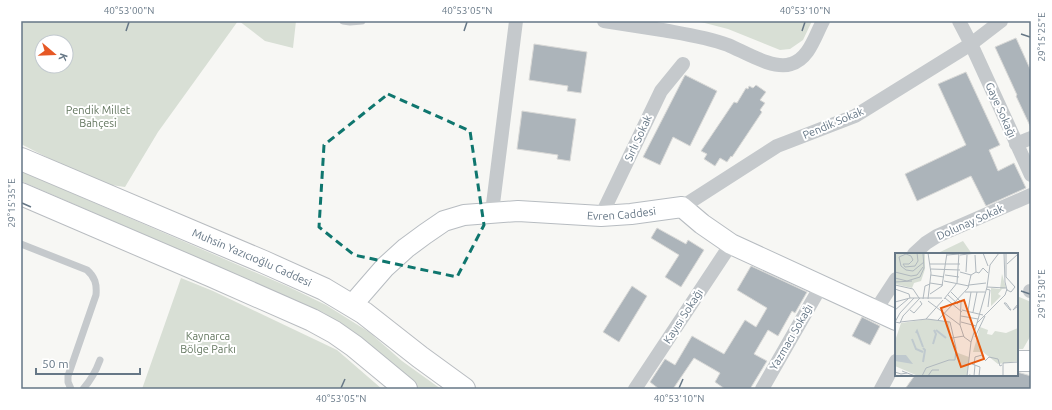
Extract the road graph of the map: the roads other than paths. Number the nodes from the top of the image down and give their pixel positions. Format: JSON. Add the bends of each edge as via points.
{"nodes":[{"id":1,"x":343,"y":21,"type":"edge"},
{"id":2,"x":362,"y":21,"type":"edge"},
{"id":3,"x":516,"y":21,"type":"edge"},
{"id":4,"x":604,"y":21,"type":"edge"},
{"id":5,"x":823,"y":21,"type":"edge"},
{"id":6,"x":959,"y":21,"type":"edge"},
{"id":7,"x":1001,"y":21,"type":"edge"},
{"id":8,"x":971,"y":44,"type":"junction"},
{"id":9,"x":683,"y":64,"type":"dead end"},
{"id":10,"x":1031,"y":138,"type":"edge"},
{"id":11,"x":1016,"y":144,"type":"junction"},
{"id":12,"x":21,"y":159,"type":"edge"},
{"id":13,"x":1031,"y":175,"type":"edge"},
{"id":14,"x":21,"y":194,"type":"edge"},
{"id":15,"x":1031,"y":195,"type":"edge"},
{"id":16,"x":682,"y":207,"type":"junction"},
{"id":17,"x":492,"y":212,"type":"junction"},
{"id":18,"x":601,"y":216,"type":"junction"},
{"id":19,"x":21,"y":244,"type":"edge"},
{"id":20,"x":731,"y":244,"type":"junction"},
{"id":21,"x":915,"y":253,"type":"edge"},
{"id":22,"x":895,"y":280,"type":"edge"},
{"id":23,"x":821,"y":286,"type":"junction"},
{"id":24,"x":352,"y":305,"type":"junction"},
{"id":25,"x":875,"y":310,"type":"junction"},
{"id":26,"x":895,"y":320,"type":"edge"},
{"id":27,"x":100,"y":360,"type":"dead end"},
{"id":28,"x":1018,"y":361,"type":"edge"},
{"id":29,"x":1031,"y":362,"type":"edge"},
{"id":30,"x":895,"y":364,"type":"edge"},
{"id":31,"x":71,"y":389,"type":"edge"},
{"id":32,"x":83,"y":389,"type":"edge"},
{"id":33,"x":406,"y":389,"type":"edge"},
{"id":34,"x":464,"y":389,"type":"edge"},
{"id":35,"x":635,"y":389,"type":"edge"},
{"id":36,"x":762,"y":389,"type":"edge"},
{"id":37,"x":881,"y":389,"type":"edge"}],
"edges":[{"from":1,"to":2,"type":"lane"},
{"from":3,"to":17,"type":"street"},
{"from":4,"to":5,"type":"street","via":[[710,39],[781,65],[799,61],[806,54]]},
{"from":6,"to":8,"type":"street","name":"Gaye Sokağı"},
{"from":7,"to":8,"type":"street","name":"Pendik Sokak"},
{"from":8,"to":11,"type":"street","name":"Gaye Sokağı"},
{"from":8,"to":16,"type":"street","name":"Pendik Sokak","via":[[855,116],[777,146]]},
{"from":9,"to":18,"type":"street","name":"Sırlı Sokak","via":[[661,91]]},
{"from":10,"to":11,"type":"street"},
{"from":11,"to":13,"type":"street","name":"Gaye Sokağı"},
{"from":12,"to":24,"type":"main road","name":"Muhsin Yazıcıoğlu Caddesi","via":[[303,279]]},
{"from":14,"to":33,"type":"main road","via":[[312,320],[354,346]]},
{"from":15,"to":21,"type":"street","name":"Dolunay Sokak","via":[[937,236]]},
{"from":16,"to":18,"type":"street","name":"Evren Caddesi"},
{"from":16,"to":20,"type":"street"},
{"from":17,"to":18,"type":"street","name":"Evren Caddesi","via":[[550,212]]},
{"from":17,"to":24,"type":"street","name":"Evren Caddesi","via":[[450,219],[424,234],[385,267]]},
{"from":19,"to":31,"type":"lane","via":[[87,270],[96,282],[96,295],[68,376]]},
{"from":20,"to":23,"type":"street"},
{"from":20,"to":35,"type":"street","name":"Kayısı Sokağı"},
{"from":22,"to":25,"type":"street"},
{"from":23,"to":25,"type":"street"},
{"from":23,"to":36,"type":"street","name":"Yazmacı Sokağı"},
{"from":24,"to":34,"type":"main road","name":"Muhsin Yazıcıoğlu Caddesi"},
{"from":25,"to":26,"type":"street"},
{"from":27,"to":32,"type":"lane","via":[[95,373]]},
{"from":28,"to":29,"type":"street"},
{"from":30,"to":37,"type":"street"}]}
